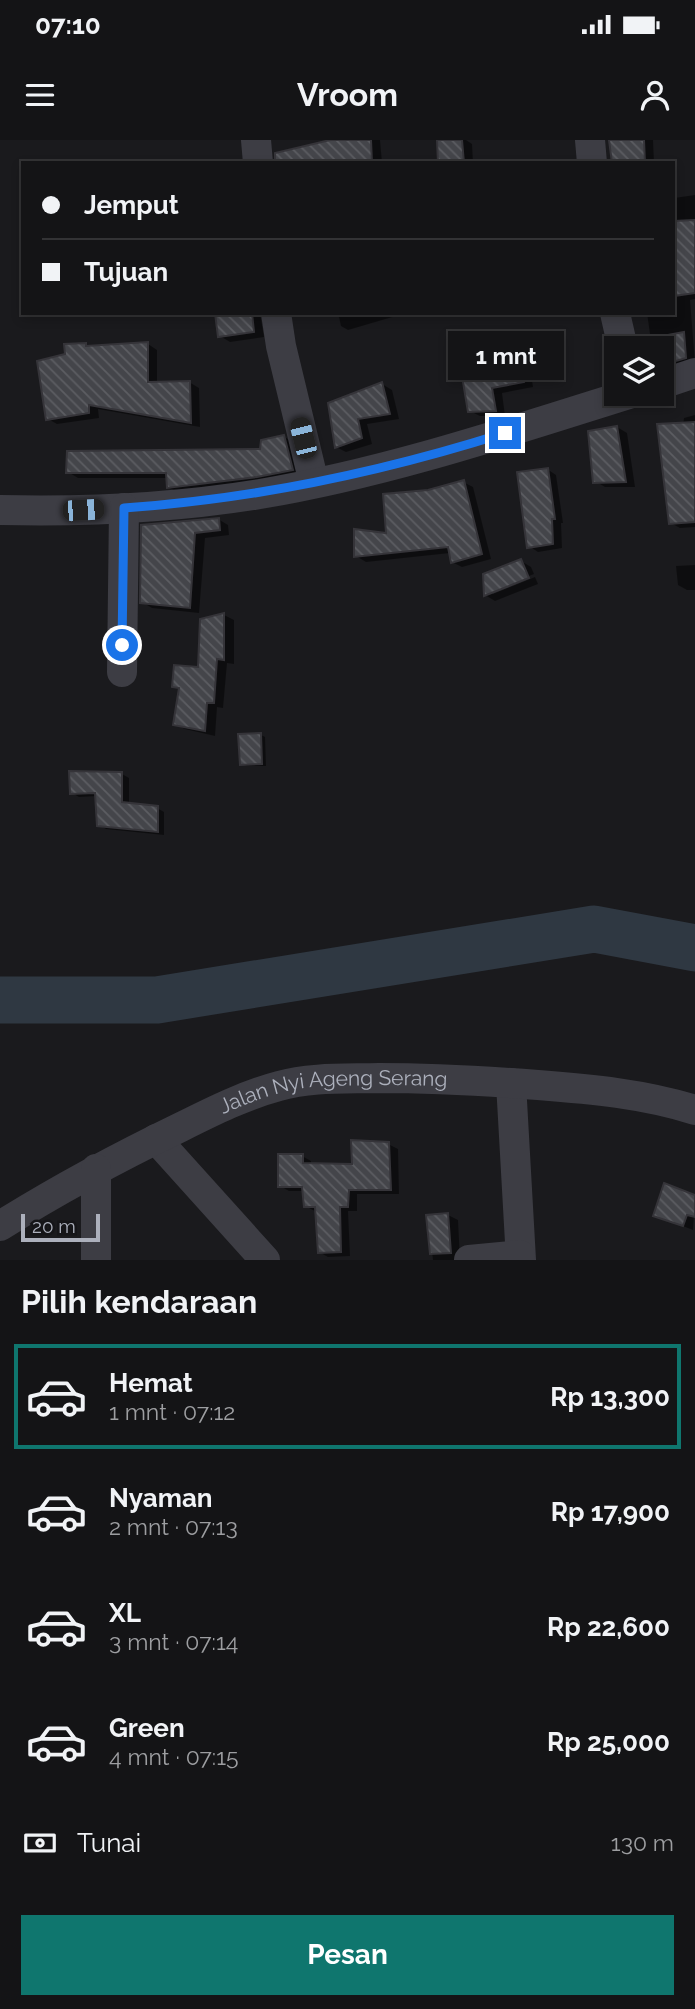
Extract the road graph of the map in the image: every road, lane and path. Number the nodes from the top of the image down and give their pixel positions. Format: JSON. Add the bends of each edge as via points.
{"nodes":[{"id":1,"x":256,"y":140,"type":"edge"},
{"id":2,"x":590,"y":140,"type":"edge"},
{"id":3,"x":258,"y":161,"type":"edge"},
{"id":4,"x":592,"y":161,"type":"edge"},
{"id":5,"x":275,"y":315,"type":"edge"},
{"id":6,"x":615,"y":315,"type":"edge"},
{"id":7,"x":620,"y":336,"type":"edge"},
{"id":8,"x":695,"y":373,"type":"edge"},
{"id":9,"x":674,"y":380,"type":"edge"},
{"id":10,"x":604,"y":402,"type":"edge"},
{"id":11,"x":314,"y":483,"type":"junction"},
{"id":12,"x":124,"y":508,"type":"junction"},
{"id":13,"x":0,"y":510,"type":"edge"},
{"id":14,"x":122,"y":673,"type":"dead end"},
{"id":15,"x":511,"y":1083,"type":"junction"},
{"id":16,"x":695,"y":1110,"type":"edge"},
{"id":17,"x":156,"y":1139,"type":"junction"},
{"id":18,"x":96,"y":1169,"type":"junction"},
{"id":19,"x":0,"y":1226,"type":"edge"},
{"id":20,"x":521,"y":1258,"type":"edge"},
{"id":21,"x":96,"y":1260,"type":"edge"},
{"id":22,"x":265,"y":1260,"type":"edge"},
{"id":23,"x":469,"y":1260,"type":"edge"}],
"edges":[{"from":1,"to":3,"type":"street"},
{"from":2,"to":4,"type":"street"},
{"from":5,"to":11,"type":"street"},
{"from":6,"to":7,"type":"street"},
{"from":8,"to":9,"type":"street"},
{"from":10,"to":11,"type":"street","via":[[481,441]]},
{"from":11,"to":12,"type":"street","via":[[258,494]]},
{"from":12,"to":13,"type":"street"},
{"from":12,"to":14,"type":"street"},
{"from":15,"to":16,"type":"street","name":"Jalan Nyi Ageng Serang","via":[[591,1089]]},
{"from":15,"to":17,"type":"street","name":"Jalan Nyi Ageng Serang","via":[[392,1078],[281,1085],[243,1097]]},
{"from":15,"to":20,"type":"street"},
{"from":17,"to":18,"type":"street","name":"Jalan Nyi Ageng Serang"},
{"from":17,"to":22,"type":"street"},
{"from":18,"to":19,"type":"street","name":"Jalan Nyi Ageng Serang"},
{"from":18,"to":21,"type":"street"},
{"from":20,"to":23,"type":"street"}]}
